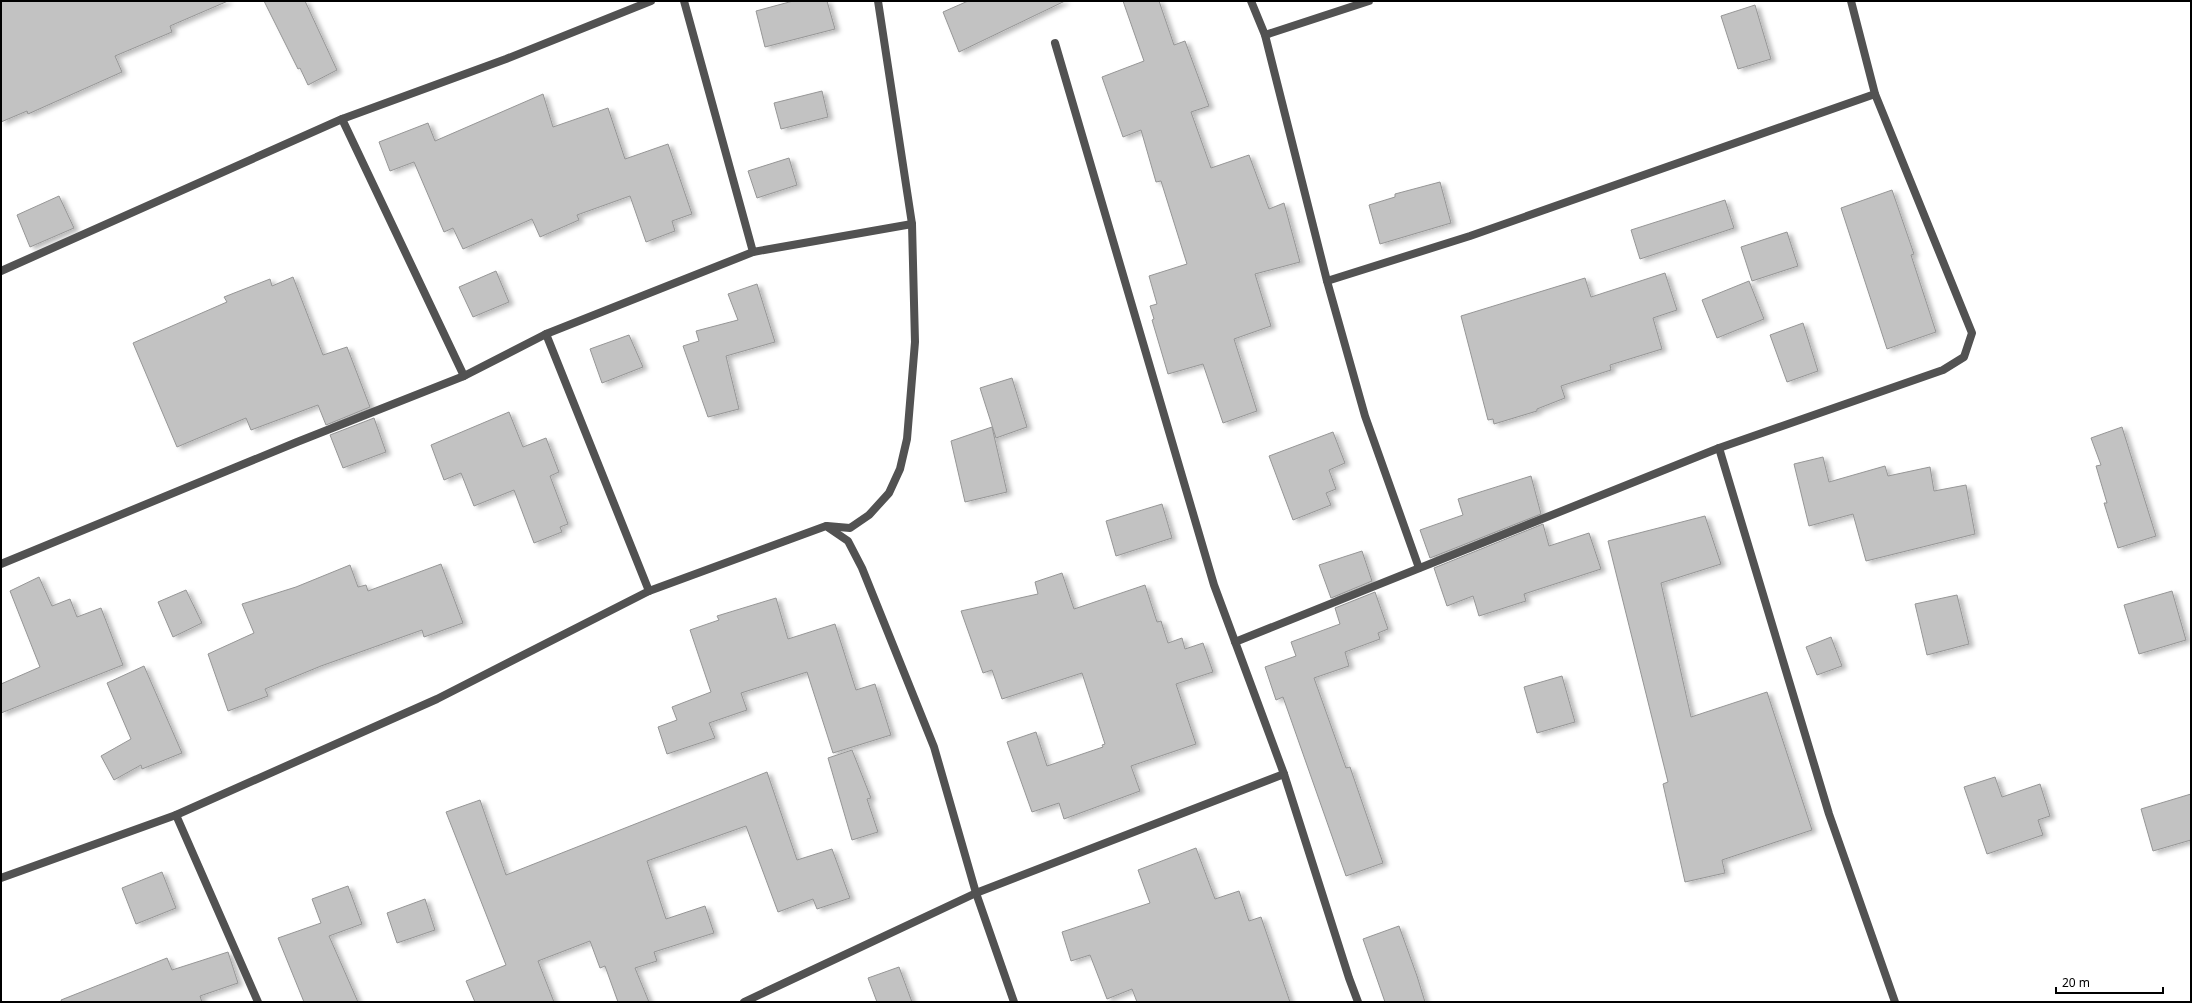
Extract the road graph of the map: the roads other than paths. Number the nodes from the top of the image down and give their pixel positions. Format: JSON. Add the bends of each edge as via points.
{"nodes":[{"id":1,"x":651,"y":1,"type":"edge"},
{"id":2,"x":684,"y":1,"type":"edge"},
{"id":3,"x":878,"y":1,"type":"edge"},
{"id":4,"x":1251,"y":1,"type":"edge"},
{"id":5,"x":1369,"y":1,"type":"edge"},
{"id":6,"x":1851,"y":1,"type":"edge"},
{"id":7,"x":1265,"y":35,"type":"junction"},
{"id":8,"x":1055,"y":43,"type":"dead end"},
{"id":9,"x":1875,"y":94,"type":"junction"},
{"id":10,"x":342,"y":119,"type":"junction"},
{"id":11,"x":912,"y":224,"type":"junction"},
{"id":12,"x":753,"y":252,"type":"junction"},
{"id":13,"x":1,"y":271,"type":"edge"},
{"id":14,"x":1327,"y":281,"type":"junction"},
{"id":15,"x":546,"y":334,"type":"junction"},
{"id":16,"x":464,"y":376,"type":"junction"},
{"id":17,"x":1719,"y":448,"type":"junction"},
{"id":18,"x":826,"y":526,"type":"junction"},
{"id":19,"x":1,"y":564,"type":"edge"},
{"id":20,"x":1419,"y":568,"type":"junction"},
{"id":21,"x":649,"y":591,"type":"junction"},
{"id":22,"x":1235,"y":642,"type":"junction"},
{"id":23,"x":1284,"y":774,"type":"junction"},
{"id":24,"x":176,"y":815,"type":"junction"},
{"id":25,"x":1,"y":878,"type":"edge"},
{"id":26,"x":976,"y":893,"type":"junction"},
{"id":27,"x":258,"y":1002,"type":"edge"},
{"id":28,"x":744,"y":1002,"type":"edge"},
{"id":29,"x":1014,"y":1002,"type":"edge"},
{"id":30,"x":1358,"y":1002,"type":"edge"},
{"id":31,"x":1895,"y":1002,"type":"edge"}],
"edges":[{"from":1,"to":10,"type":"street","via":[[506,60]]},
{"from":2,"to":12,"type":"street"},
{"from":3,"to":11,"type":"street"},
{"from":4,"to":7,"type":"street"},
{"from":5,"to":7,"type":"street"},
{"from":6,"to":9,"type":"street"},
{"from":7,"to":14,"type":"street"},
{"from":8,"to":22,"type":"street","via":[[1214,585]]},
{"from":9,"to":14,"type":"street","via":[[1470,236]]},
{"from":9,"to":17,"type":"street","via":[[1972,333],[1964,356],[1943,370]]},
{"from":10,"to":13,"type":"street"},
{"from":10,"to":16,"type":"street"},
{"from":11,"to":12,"type":"street"},
{"from":11,"to":18,"type":"street","via":[[915,342],[907,439],[900,469],[889,493],[869,515],[850,528]]},
{"from":12,"to":15,"type":"street"},
{"from":14,"to":20,"type":"street","via":[[1365,416]]},
{"from":15,"to":16,"type":"street"},
{"from":15,"to":21,"type":"street"},
{"from":16,"to":19,"type":"street"},
{"from":17,"to":20,"type":"street"},
{"from":17,"to":31,"type":"street","via":[[1829,814]]},
{"from":18,"to":21,"type":"street"},
{"from":18,"to":26,"type":"street","via":[[848,540],[862,568],[934,747]]},
{"from":20,"to":22,"type":"street"},
{"from":21,"to":24,"type":"street","via":[[437,699]]},
{"from":22,"to":23,"type":"street"},
{"from":23,"to":26,"type":"street"},
{"from":23,"to":30,"type":"street"},
{"from":24,"to":25,"type":"street"},
{"from":24,"to":27,"type":"street"},
{"from":26,"to":28,"type":"street"},
{"from":26,"to":29,"type":"street"}]}
